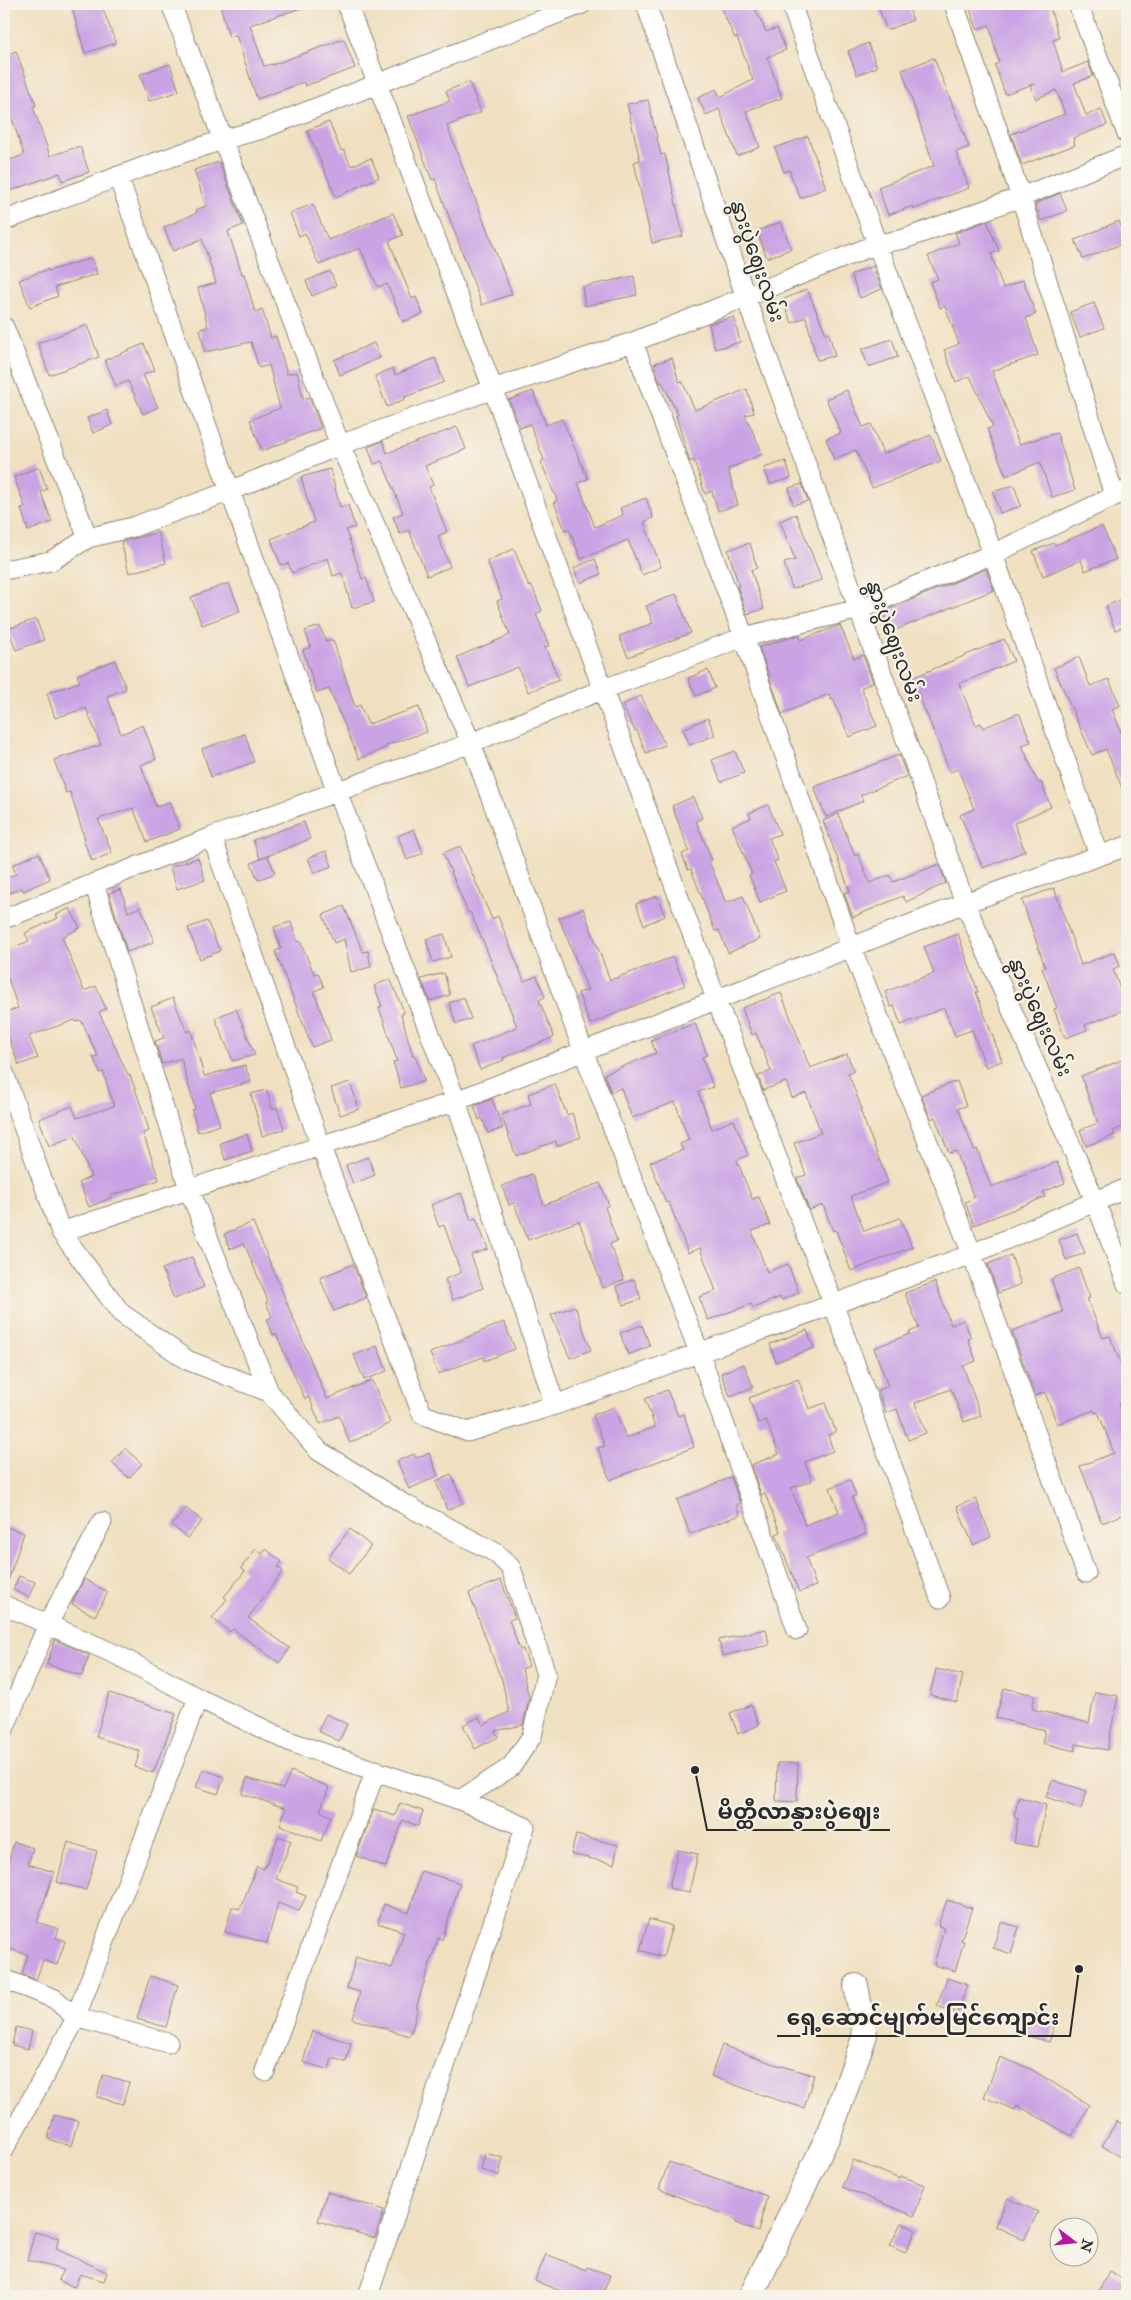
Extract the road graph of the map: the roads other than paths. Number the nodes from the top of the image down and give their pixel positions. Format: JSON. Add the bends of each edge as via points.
{"nodes":[{"id":1,"x":171,"y":4,"type":"edge"},
{"id":2,"x":347,"y":4,"type":"edge"},
{"id":3,"x":582,"y":4,"type":"edge"},
{"id":4,"x":646,"y":4,"type":"edge"},
{"id":5,"x":791,"y":4,"type":"edge"},
{"id":6,"x":954,"y":4,"type":"edge"},
{"id":7,"x":1078,"y":4,"type":"edge"},
{"id":8,"x":376,"y":84,"type":"junction"},
{"id":9,"x":1127,"y":134,"type":"edge"},
{"id":10,"x":223,"y":139,"type":"junction"},
{"id":11,"x":1127,"y":155,"type":"edge"},
{"id":12,"x":118,"y":176,"type":"junction"},
{"id":13,"x":1021,"y":197,"type":"junction"},
{"id":14,"x":4,"y":221,"type":"edge"},
{"id":15,"x":877,"y":244,"type":"junction"},
{"id":16,"x":746,"y":298,"type":"junction"},
{"id":17,"x":4,"y":327,"type":"edge"},
{"id":18,"x":633,"y":342,"type":"junction"},
{"id":19,"x":8,"y":348,"type":"edge"},
{"id":20,"x":493,"y":389,"type":"junction"},
{"id":21,"x":340,"y":446,"type":"junction"},
{"id":22,"x":230,"y":491,"type":"junction"},
{"id":23,"x":1121,"y":492,"type":"edge"},
{"id":24,"x":88,"y":538,"type":"junction"},
{"id":25,"x":993,"y":554,"type":"junction"},
{"id":26,"x":4,"y":570,"type":"edge"},
{"id":27,"x":859,"y":609,"type":"junction"},
{"id":28,"x":744,"y":637,"type":"junction"},
{"id":29,"x":604,"y":689,"type":"junction"},
{"id":30,"x":471,"y":743,"type":"junction"},
{"id":31,"x":337,"y":792,"type":"junction"},
{"id":32,"x":212,"y":837,"type":"junction"},
{"id":33,"x":1127,"y":846,"type":"edge"},
{"id":34,"x":1099,"y":855,"type":"junction"},
{"id":35,"x":94,"y":883,"type":"junction"},
{"id":36,"x":965,"y":902,"type":"junction"},
{"id":37,"x":4,"y":919,"type":"edge"},
{"id":38,"x":851,"y":947,"type":"junction"},
{"id":39,"x":716,"y":999,"type":"junction"},
{"id":40,"x":584,"y":1053,"type":"junction"},
{"id":41,"x":4,"y":1073,"type":"edge"},
{"id":42,"x":456,"y":1101,"type":"junction"},
{"id":43,"x":321,"y":1147,"type":"junction"},
{"id":44,"x":189,"y":1188,"type":"junction"},
{"id":45,"x":1127,"y":1188,"type":"edge"},
{"id":46,"x":1096,"y":1203,"type":"junction"},
{"id":47,"x":61,"y":1232,"type":"junction"},
{"id":48,"x":972,"y":1254,"type":"junction"},
{"id":49,"x":1127,"y":1284,"type":"edge"},
{"id":50,"x":833,"y":1304,"type":"junction"},
{"id":51,"x":699,"y":1352,"type":"junction"},
{"id":52,"x":269,"y":1392,"type":"junction"},
{"id":53,"x":555,"y":1405,"type":"junction"},
{"id":54,"x":102,"y":1522,"type":"dead end"},
{"id":55,"x":1086,"y":1573,"type":"dead end"},
{"id":56,"x":940,"y":1598,"type":"dead end"},
{"id":57,"x":4,"y":1604,"type":"edge"},
{"id":58,"x":48,"y":1624,"type":"junction"},
{"id":59,"x":797,"y":1630,"type":"dead end"},
{"id":60,"x":198,"y":1698,"type":"junction"},
{"id":61,"x":4,"y":1729,"type":"edge"},
{"id":62,"x":376,"y":1770,"type":"junction"},
{"id":63,"x":460,"y":1800,"type":"junction"},
{"id":64,"x":4,"y":1979,"type":"edge"},
{"id":65,"x":856,"y":1986,"type":"dead end"},
{"id":66,"x":75,"y":2017,"type":"junction"},
{"id":67,"x":168,"y":2043,"type":"dead end"},
{"id":68,"x":265,"y":2071,"type":"dead end"},
{"id":69,"x":4,"y":2149,"type":"edge"},
{"id":70,"x":368,"y":2296,"type":"edge"},
{"id":71,"x":751,"y":2296,"type":"edge"}],
"edges":[{"from":1,"to":10,"type":"street"},
{"from":2,"to":8,"type":"street"},
{"from":3,"to":8,"type":"street"},
{"from":4,"to":16,"type":"street","name":"နွားပွဲဈေးလမ်း"},
{"from":5,"to":15,"type":"street"},
{"from":6,"to":13,"type":"street"},
{"from":7,"to":9,"type":"street"},
{"from":8,"to":10,"type":"street","via":[[262,129]]},
{"from":8,"to":20,"type":"street"},
{"from":10,"to":12,"type":"street"},
{"from":10,"to":21,"type":"street"},
{"from":11,"to":13,"type":"street"},
{"from":12,"to":14,"type":"street"},
{"from":12,"to":22,"type":"street"},
{"from":13,"to":15,"type":"street","via":[[904,239]]},
{"from":13,"to":23,"type":"street"},
{"from":15,"to":16,"type":"street"},
{"from":15,"to":25,"type":"street"},
{"from":16,"to":18,"type":"street"},
{"from":16,"to":27,"type":"street","name":"နွားပွဲဈေးလမ်း"},
{"from":17,"to":19,"type":"street"},
{"from":18,"to":20,"type":"street"},
{"from":18,"to":28,"type":"street"},
{"from":19,"to":24,"type":"street"},
{"from":20,"to":21,"type":"street"},
{"from":20,"to":29,"type":"street"},
{"from":21,"to":22,"type":"street"},
{"from":21,"to":30,"type":"street"},
{"from":22,"to":24,"type":"street","via":[[133,527]]},
{"from":22,"to":31,"type":"street"},
{"from":23,"to":25,"type":"street"},
{"from":24,"to":26,"type":"street","via":[[51,561]]},
{"from":25,"to":27,"type":"street"},
{"from":25,"to":34,"type":"street"},
{"from":27,"to":28,"type":"street"},
{"from":27,"to":36,"type":"street","name":"နွားပွဲဈေးလမ်း"},
{"from":28,"to":29,"type":"street"},
{"from":28,"to":38,"type":"street"},
{"from":29,"to":30,"type":"street"},
{"from":29,"to":39,"type":"street"},
{"from":30,"to":31,"type":"street"},
{"from":30,"to":40,"type":"street"},
{"from":31,"to":32,"type":"street"},
{"from":31,"to":42,"type":"street"},
{"from":32,"to":35,"type":"street"},
{"from":32,"to":43,"type":"street"},
{"from":33,"to":34,"type":"street"},
{"from":34,"to":36,"type":"street"},
{"from":35,"to":37,"type":"street"},
{"from":35,"to":44,"type":"street"},
{"from":36,"to":38,"type":"street"},
{"from":36,"to":46,"type":"street","name":"နွားပွဲဈေးလမ်း"},
{"from":38,"to":39,"type":"street"},
{"from":38,"to":48,"type":"street"},
{"from":39,"to":40,"type":"street"},
{"from":39,"to":50,"type":"street"},
{"from":40,"to":42,"type":"street"},
{"from":40,"to":51,"type":"street"},
{"from":41,"to":47,"type":"street"},
{"from":42,"to":43,"type":"street"},
{"from":42,"to":53,"type":"street"},
{"from":43,"to":44,"type":"street"},
{"from":43,"to":53,"type":"street","via":[[422,1414],[468,1432]]},
{"from":44,"to":47,"type":"street"},
{"from":44,"to":52,"type":"street"},
{"from":45,"to":46,"type":"street"},
{"from":46,"to":48,"type":"street"},
{"from":46,"to":49,"type":"street","name":"နွားပွဲဈေးလမ်း"},
{"from":47,"to":52,"type":"street","via":[[121,1313],[188,1360]]},
{"from":48,"to":50,"type":"street"},
{"from":48,"to":55,"type":"street"},
{"from":50,"to":51,"type":"street"},
{"from":50,"to":56,"type":"street"},
{"from":51,"to":53,"type":"street"},
{"from":51,"to":59,"type":"street"},
{"from":52,"to":63,"type":"street","via":[[319,1451],[404,1504],[496,1553],[511,1568],[546,1674],[532,1736],[511,1767]]},
{"from":54,"to":58,"type":"street"},
{"from":57,"to":58,"type":"street"},
{"from":58,"to":60,"type":"street","via":[[117,1655]]},
{"from":58,"to":61,"type":"street"},
{"from":60,"to":62,"type":"street","via":[[291,1742]]},
{"from":60,"to":66,"type":"street"},
{"from":62,"to":63,"type":"street"},
{"from":62,"to":68,"type":"street"},
{"from":63,"to":70,"type":"street","via":[[525,1827]]},
{"from":64,"to":66,"type":"street","via":[[55,1999]]},
{"from":65,"to":71,"type":"street","via":[[865,2035],[830,2132]]},
{"from":66,"to":67,"type":"street"},
{"from":66,"to":69,"type":"street"}]}
